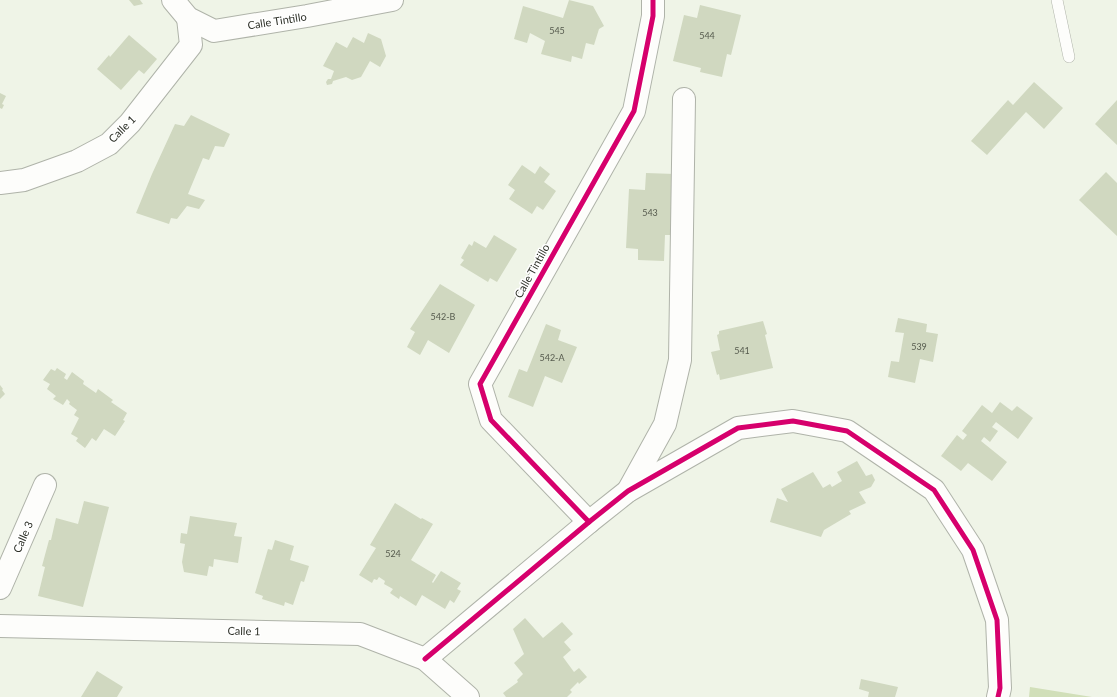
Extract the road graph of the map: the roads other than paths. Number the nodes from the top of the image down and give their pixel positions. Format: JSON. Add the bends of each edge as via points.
{"nodes":[{"id":1,"x":173,"y":0,"type":"edge"},
{"id":2,"x":392,"y":0,"type":"edge"},
{"id":3,"x":653,"y":0,"type":"edge"},
{"id":4,"x":1057,"y":0,"type":"edge"},
{"id":5,"x":188,"y":18,"type":"junction"},
{"id":6,"x":1069,"y":57,"type":"dead end"},
{"id":7,"x":684,"y":99,"type":"dead end"},
{"id":8,"x":0,"y":183,"type":"edge"},
{"id":9,"x":45,"y":486,"type":"dead end"},
{"id":10,"x":628,"y":491,"type":"junction"},
{"id":11,"x":589,"y":522,"type":"junction"},
{"id":12,"x":0,"y":588,"type":"edge"},
{"id":13,"x":0,"y":626,"type":"edge"},
{"id":14,"x":425,"y":659,"type":"junction"},
{"id":15,"x":468,"y":697,"type":"edge"},
{"id":16,"x":998,"y":697,"type":"edge"}],
"edges":[{"from":1,"to":5,"type":"street","name":"Calle Tintillo"},
{"from":2,"to":5,"type":"street","name":"Calle Tintillo","via":[[214,30]]},
{"from":3,"to":11,"type":"street","name":"Calle Tintillo","via":[[653,16],[634,111],[480,384],[491,420]]},
{"from":4,"to":6,"type":"lane"},
{"from":5,"to":8,"type":"street","name":"Calle 1","via":[[191,45],[130,123],[109,144],[78,161],[24,180]]},
{"from":7,"to":10,"type":"street","via":[[680,360],[665,424]]},
{"from":9,"to":12,"type":"street","name":"Calle 3"},
{"from":10,"to":11,"type":"street"},
{"from":10,"to":16,"type":"street","via":[[738,428],[793,421],[847,431],[934,490],[973,550],[997,620],[1000,688]]},
{"from":11,"to":14,"type":"street"},
{"from":13,"to":14,"type":"street","name":"Calle 1","via":[[360,634]]},
{"from":14,"to":15,"type":"street","name":"Calle 1"}]}
